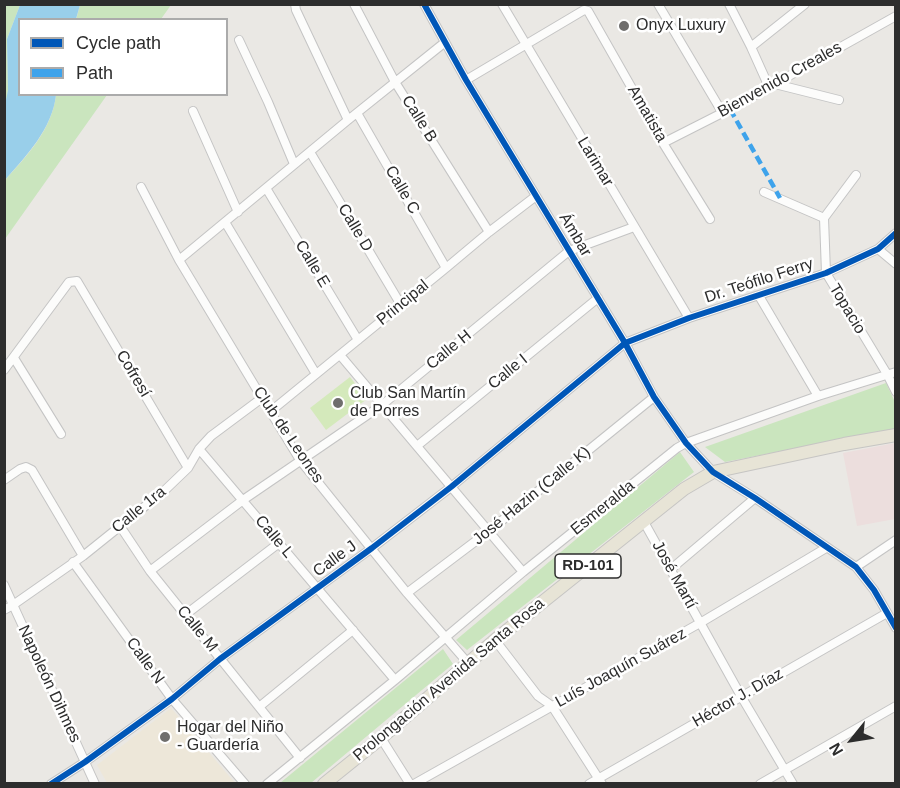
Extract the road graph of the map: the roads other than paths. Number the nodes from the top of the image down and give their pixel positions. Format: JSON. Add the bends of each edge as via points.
{"nodes":[{"id":1,"x":294,"y":4,"type":"edge"},
{"id":2,"x":354,"y":4,"type":"edge"},
{"id":3,"x":424,"y":4,"type":"edge"},
{"id":4,"x":502,"y":4,"type":"edge"},
{"id":5,"x":657,"y":4,"type":"edge"},
{"id":6,"x":729,"y":4,"type":"edge"},
{"id":7,"x":805,"y":4,"type":"edge"},
{"id":8,"x":896,"y":16,"type":"edge"},
{"id":9,"x":239,"y":40,"type":"dead end"},
{"id":10,"x":444,"y":43,"type":"junction"},
{"id":11,"x":525,"y":45,"type":"junction"},
{"id":12,"x":751,"y":47,"type":"junction"},
{"id":13,"x":466,"y":80,"type":"junction"},
{"id":14,"x":395,"y":82,"type":"junction"},
{"id":15,"x":772,"y":85,"type":"junction"},
{"id":16,"x":839,"y":100,"type":"dead end"},
{"id":17,"x":193,"y":111,"type":"dead end"},
{"id":18,"x":722,"y":112,"type":"junction"},
{"id":19,"x":357,"y":113,"type":"junction"},
{"id":20,"x":348,"y":120,"type":"junction"},
{"id":21,"x":663,"y":143,"type":"junction"},
{"id":22,"x":310,"y":152,"type":"junction"},
{"id":23,"x":294,"y":164,"type":"junction"},
{"id":24,"x":856,"y":175,"type":"dead end"},
{"id":25,"x":141,"y":187,"type":"dead end"},
{"id":26,"x":266,"y":188,"type":"junction"},
{"id":27,"x":764,"y":192,"type":"dead end"},
{"id":28,"x":536,"y":196,"type":"junction"},
{"id":29,"x":238,"y":212,"type":"junction"},
{"id":30,"x":824,"y":218,"type":"junction"},
{"id":31,"x":710,"y":219,"type":"dead end"},
{"id":32,"x":225,"y":222,"type":"junction"},
{"id":33,"x":634,"y":227,"type":"junction"},
{"id":34,"x":489,"y":232,"type":"junction"},
{"id":35,"x":896,"y":233,"type":"edge"},
{"id":36,"x":878,"y":249,"type":"junction"},
{"id":37,"x":569,"y":251,"type":"junction"},
{"id":38,"x":179,"y":260,"type":"junction"},
{"id":39,"x":896,"y":264,"type":"edge"},
{"id":40,"x":446,"y":268,"type":"junction"},
{"id":41,"x":826,"y":273,"type":"junction"},
{"id":42,"x":759,"y":296,"type":"junction"},
{"id":43,"x":598,"y":298,"type":"junction"},
{"id":44,"x":401,"y":305,"type":"junction"},
{"id":45,"x":689,"y":318,"type":"junction"},
{"id":46,"x":357,"y":340,"type":"junction"},
{"id":47,"x":625,"y":343,"type":"junction"},
{"id":48,"x":340,"y":355,"type":"junction"},
{"id":49,"x":14,"y":358,"type":"junction"},
{"id":50,"x":4,"y":370,"type":"edge"},
{"id":51,"x":896,"y":372,"type":"edge"},
{"id":52,"x":316,"y":374,"type":"junction"},
{"id":53,"x":887,"y":375,"type":"junction"},
{"id":54,"x":896,"y":392,"type":"edge"},
{"id":55,"x":654,"y":396,"type":"junction"},
{"id":56,"x":818,"y":396,"type":"junction"},
{"id":57,"x":262,"y":398,"type":"junction"},
{"id":58,"x":382,"y":405,"type":"junction"},
{"id":59,"x":271,"y":411,"type":"junction"},
{"id":60,"x":61,"y":434,"type":"dead end"},
{"id":61,"x":896,"y":435,"type":"edge"},
{"id":62,"x":686,"y":443,"type":"junction"},
{"id":63,"x":417,"y":446,"type":"junction"},
{"id":64,"x":199,"y":449,"type":"junction"},
{"id":65,"x":300,"y":460,"type":"junction"},
{"id":66,"x":188,"y":468,"type":"junction"},
{"id":67,"x":713,"y":472,"type":"junction"},
{"id":68,"x":4,"y":480,"type":"edge"},
{"id":69,"x":451,"y":487,"type":"junction"},
{"id":70,"x":755,"y":498,"type":"junction"},
{"id":71,"x":243,"y":500,"type":"junction"},
{"id":72,"x":644,"y":522,"type":"junction"},
{"id":73,"x":120,"y":526,"type":"junction"},
{"id":74,"x":489,"y":531,"type":"junction"},
{"id":75,"x":896,"y":540,"type":"edge"},
{"id":76,"x":279,"y":543,"type":"junction"},
{"id":77,"x":372,"y":548,"type":"junction"},
{"id":78,"x":826,"y":548,"type":"junction"},
{"id":79,"x":83,"y":556,"type":"junction"},
{"id":80,"x":73,"y":562,"type":"junction"},
{"id":81,"x":856,"y":567,"type":"junction"},
{"id":82,"x":671,"y":569,"type":"junction"},
{"id":83,"x":150,"y":572,"type":"junction"},
{"id":84,"x":523,"y":572,"type":"junction"},
{"id":85,"x":4,"y":585,"type":"edge"},
{"id":86,"x":318,"y":588,"type":"junction"},
{"id":87,"x":407,"y":593,"type":"junction"},
{"id":88,"x":13,"y":605,"type":"junction"},
{"id":89,"x":4,"y":610,"type":"edge"},
{"id":90,"x":887,"y":613,"type":"junction"},
{"id":91,"x":185,"y":615,"type":"junction"},
{"id":92,"x":700,"y":623,"type":"junction"},
{"id":93,"x":896,"y":628,"type":"edge"},
{"id":94,"x":353,"y":630,"type":"junction"},
{"id":95,"x":446,"y":637,"type":"junction"},
{"id":96,"x":495,"y":640,"type":"junction"},
{"id":97,"x":220,"y":659,"type":"junction"},
{"id":98,"x":467,"y":662,"type":"junction"},
{"id":99,"x":395,"y":680,"type":"junction"},
{"id":100,"x":741,"y":696,"type":"junction"},
{"id":101,"x":172,"y":699,"type":"junction"},
{"id":102,"x":259,"y":706,"type":"junction"},
{"id":103,"x":552,"y":706,"type":"junction"},
{"id":104,"x":896,"y":706,"type":"edge"},
{"id":105,"x":381,"y":738,"type":"junction"},
{"id":106,"x":300,"y":758,"type":"junction"},
{"id":107,"x":85,"y":762,"type":"junction"},
{"id":108,"x":784,"y":769,"type":"junction"},
{"id":109,"x":600,"y":781,"type":"edge"},
{"id":110,"x":51,"y":783,"type":"edge"},
{"id":111,"x":94,"y":783,"type":"edge"},
{"id":112,"x":245,"y":783,"type":"edge"},
{"id":113,"x":267,"y":783,"type":"edge"},
{"id":114,"x":324,"y":783,"type":"edge"},
{"id":115,"x":412,"y":783,"type":"edge"},
{"id":116,"x":589,"y":783,"type":"edge"},
{"id":117,"x":760,"y":783,"type":"edge"},
{"id":118,"x":793,"y":783,"type":"edge"}],
"edges":[{"from":1,"to":20,"type":"street"},
{"from":2,"to":14,"type":"street","name":"Calle B"},
{"from":3,"to":10,"type":"street","name":"Ámbar"},
{"from":4,"to":11,"type":"street","name":"Larimar"},
{"from":5,"to":18,"type":"street"},
{"from":6,"to":12,"type":"street"},
{"from":7,"to":12,"type":"street"},
{"from":8,"to":15,"type":"street","name":"Bienvenido Creales"},
{"from":9,"to":23,"type":"street"},
{"from":10,"to":13,"type":"street","name":"Ámbar"},
{"from":10,"to":14,"type":"street"},
{"from":11,"to":13,"type":"street"},
{"from":11,"to":21,"type":"street","name":"Amatista","via":[[588,11]]},
{"from":11,"to":33,"type":"street","name":"Larimar"},
{"from":12,"to":15,"type":"street"},
{"from":13,"to":28,"type":"street","name":"Ámbar"},
{"from":14,"to":19,"type":"street"},
{"from":14,"to":34,"type":"street","name":"Calle B"},
{"from":15,"to":16,"type":"street"},
{"from":15,"to":18,"type":"street","name":"Bienvenido Creales"},
{"from":17,"to":29,"type":"street"},
{"from":18,"to":21,"type":"street","name":"Bienvenido Creales"},
{"from":19,"to":20,"type":"street"},
{"from":19,"to":40,"type":"street","name":"Calle C"},
{"from":20,"to":22,"type":"street"},
{"from":21,"to":31,"type":"street","name":"Amatista"},
{"from":22,"to":23,"type":"street"},
{"from":22,"to":44,"type":"street","name":"Calle D"},
{"from":23,"to":26,"type":"street"},
{"from":24,"to":30,"type":"street"},
{"from":25,"to":38,"type":"street","name":"Club de Leones"},
{"from":26,"to":29,"type":"street"},
{"from":26,"to":46,"type":"street","name":"Calle E"},
{"from":27,"to":30,"type":"street"},
{"from":28,"to":34,"type":"street","name":"Principal"},
{"from":28,"to":37,"type":"street","name":"Ámbar"},
{"from":29,"to":32,"type":"street"},
{"from":30,"to":41,"type":"street","name":"Topacio"},
{"from":32,"to":38,"type":"street"},
{"from":32,"to":52,"type":"street"},
{"from":33,"to":37,"type":"street","name":"Calle H"},
{"from":33,"to":45,"type":"street","name":"Larimar"},
{"from":34,"to":40,"type":"street","name":"Principal"},
{"from":35,"to":36,"type":"street","name":"Dr. Teófilo Ferry"},
{"from":36,"to":39,"type":"street"},
{"from":36,"to":41,"type":"street","name":"Dr. Teófilo Ferry"},
{"from":37,"to":43,"type":"street","name":"Ámbar"},
{"from":37,"to":58,"type":"street","name":"Calle H"},
{"from":38,"to":57,"type":"street","name":"Club de Leones"},
{"from":40,"to":44,"type":"street","name":"Principal"},
{"from":41,"to":42,"type":"street","name":"Dr. Teófilo Ferry"},
{"from":41,"to":53,"type":"street","name":"Topacio"},
{"from":42,"to":45,"type":"street","name":"Dr. Teófilo Ferry"},
{"from":42,"to":56,"type":"street"},
{"from":43,"to":47,"type":"street","name":"Ámbar"},
{"from":43,"to":63,"type":"street","name":"Calle I"},
{"from":44,"to":46,"type":"street","name":"Principal"},
{"from":45,"to":47,"type":"street","name":"Dr. Teófilo Ferry"},
{"from":46,"to":48,"type":"street","name":"Principal"},
{"from":47,"to":55,"type":"street","name":"Ámbar"},
{"from":47,"to":69,"type":"street","name":"Calle J"},
{"from":48,"to":52,"type":"street","name":"Principal"},
{"from":48,"to":58,"type":"street"},
{"from":49,"to":50,"type":"street"},
{"from":49,"to":60,"type":"street"},
{"from":49,"to":66,"type":"street","name":"Cofresí","via":[[69,282],[77,281]]},
{"from":51,"to":53,"type":"street","name":"Esmeralda"},
{"from":52,"to":59,"type":"street","name":"Principal"},
{"from":53,"to":54,"type":"street","name":"Topacio"},
{"from":53,"to":56,"type":"street","name":"Esmeralda"},
{"from":55,"to":62,"type":"street","name":"Ámbar"},
{"from":55,"to":74,"type":"street","name":"José Hazin (Calle K)"},
{"from":56,"to":62,"type":"street","name":"Esmeralda"},
{"from":57,"to":59,"type":"street","name":"Club de Leones"},
{"from":57,"to":64,"type":"street","name":"Calle 1ra"},
{"from":58,"to":63,"type":"street"},
{"from":58,"to":65,"type":"street","name":"Calle H"},
{"from":59,"to":65,"type":"street","name":"Club de Leones"},
{"from":61,"to":67,"type":"main road","name":"Prolongación Avenida Santa Rosa","number":"RD-101"},
{"from":62,"to":67,"type":"street","name":"Ámbar"},
{"from":62,"to":84,"type":"street","name":"Esmeralda"},
{"from":63,"to":69,"type":"street"},
{"from":64,"to":66,"type":"street","name":"Calle 1ra"},
{"from":64,"to":71,"type":"street","name":"Calle L"},
{"from":65,"to":71,"type":"street","name":"Calle H"},
{"from":65,"to":77,"type":"street","name":"Club de Leones"},
{"from":66,"to":73,"type":"street","name":"Calle 1ra"},
{"from":67,"to":70,"type":"street","name":"Ámbar"},
{"from":67,"to":72,"type":"main road","name":"Prolongación Avenida Santa Rosa","number":"RD-101","via":[[684,489]]},
{"from":68,"to":79,"type":"street","via":[[20,469],[32,470]]},
{"from":69,"to":74,"type":"street"},
{"from":69,"to":77,"type":"street","name":"Calle J"},
{"from":70,"to":78,"type":"street","name":"Ámbar"},
{"from":70,"to":82,"type":"street"},
{"from":71,"to":76,"type":"street","name":"Calle L"},
{"from":71,"to":83,"type":"street","name":"Calle H"},
{"from":72,"to":82,"type":"street","name":"José Martí"},
{"from":72,"to":96,"type":"main road","name":"Prolongación Avenida Santa Rosa","number":"RD-101"},
{"from":73,"to":79,"type":"street","name":"Calle 1ra"},
{"from":73,"to":83,"type":"street","name":"Calle M"},
{"from":74,"to":84,"type":"street"},
{"from":74,"to":87,"type":"street","name":"José Hazin (Calle K)"},
{"from":75,"to":81,"type":"street"},
{"from":76,"to":86,"type":"street","name":"Calle L"},
{"from":76,"to":91,"type":"street"},
{"from":77,"to":86,"type":"street","name":"Calle J"},
{"from":77,"to":87,"type":"street","name":"Club de Leones"},
{"from":78,"to":81,"type":"street","name":"Ámbar"},
{"from":78,"to":92,"type":"street","name":"Luís Joaquín Suárez"},
{"from":79,"to":80,"type":"street","name":"Calle 1ra"},
{"from":80,"to":88,"type":"street","name":"Calle 1ra"},
{"from":80,"to":101,"type":"street","name":"Calle N"},
{"from":81,"to":90,"type":"street"},
{"from":82,"to":92,"type":"street","name":"José Martí"},
{"from":83,"to":91,"type":"street","name":"Calle M"},
{"from":84,"to":95,"type":"street","name":"Esmeralda"},
{"from":85,"to":88,"type":"street","name":"Napoleón Dihmes"},
{"from":86,"to":94,"type":"street","name":"Calle L"},
{"from":86,"to":97,"type":"street","name":"Calle J"},
{"from":87,"to":95,"type":"street","name":"Club de Leones"},
{"from":88,"to":89,"type":"street","name":"Calle 1ra"},
{"from":88,"to":107,"type":"street","name":"Napoleón Dihmes"},
{"from":90,"to":93,"type":"street"},
{"from":90,"to":100,"type":"street","name":"Héctor J. Díaz"},
{"from":91,"to":97,"type":"street","name":"Calle M"},
{"from":92,"to":100,"type":"street","name":"José Martí"},
{"from":92,"to":103,"type":"street","name":"Luís Joaquín Suárez"},
{"from":94,"to":99,"type":"street","name":"Calle L"},
{"from":94,"to":102,"type":"street"},
{"from":95,"to":98,"type":"street","name":"Club de Leones"},
{"from":95,"to":99,"type":"street","name":"Esmeralda"},
{"from":96,"to":98,"type":"main road","name":"Prolongación Avenida Santa Rosa","number":"RD-101"},
{"from":96,"to":103,"type":"street","via":[[537,696]]},
{"from":97,"to":101,"type":"street","name":"Calle J"},
{"from":97,"to":102,"type":"street","name":"Calle M"},
{"from":98,"to":105,"type":"main road","name":"Prolongación Avenida Santa Rosa","number":"RD-101"},
{"from":99,"to":106,"type":"street","name":"Esmeralda"},
{"from":100,"to":108,"type":"street","name":"José Martí"},
{"from":100,"to":109,"type":"street","name":"Héctor J. Díaz"},
{"from":101,"to":107,"type":"street","name":"Calle J"},
{"from":101,"to":112,"type":"street","name":"Calle N"},
{"from":102,"to":106,"type":"street","name":"Calle M"},
{"from":103,"to":109,"type":"street"},
{"from":103,"to":115,"type":"street","name":"Luís Joaquín Suárez"},
{"from":104,"to":108,"type":"street"},
{"from":105,"to":114,"type":"main road","name":"Prolongación Avenida Santa Rosa","number":"RD-101"},
{"from":105,"to":115,"type":"street"},
{"from":106,"to":113,"type":"street","name":"Esmeralda"},
{"from":107,"to":110,"type":"street","name":"Calle J"},
{"from":107,"to":111,"type":"street","name":"Napoleón Dihmes"},
{"from":108,"to":117,"type":"street"},
{"from":108,"to":118,"type":"street","name":"José Martí"},
{"from":109,"to":116,"type":"street","name":"Héctor J. Díaz"}]}
